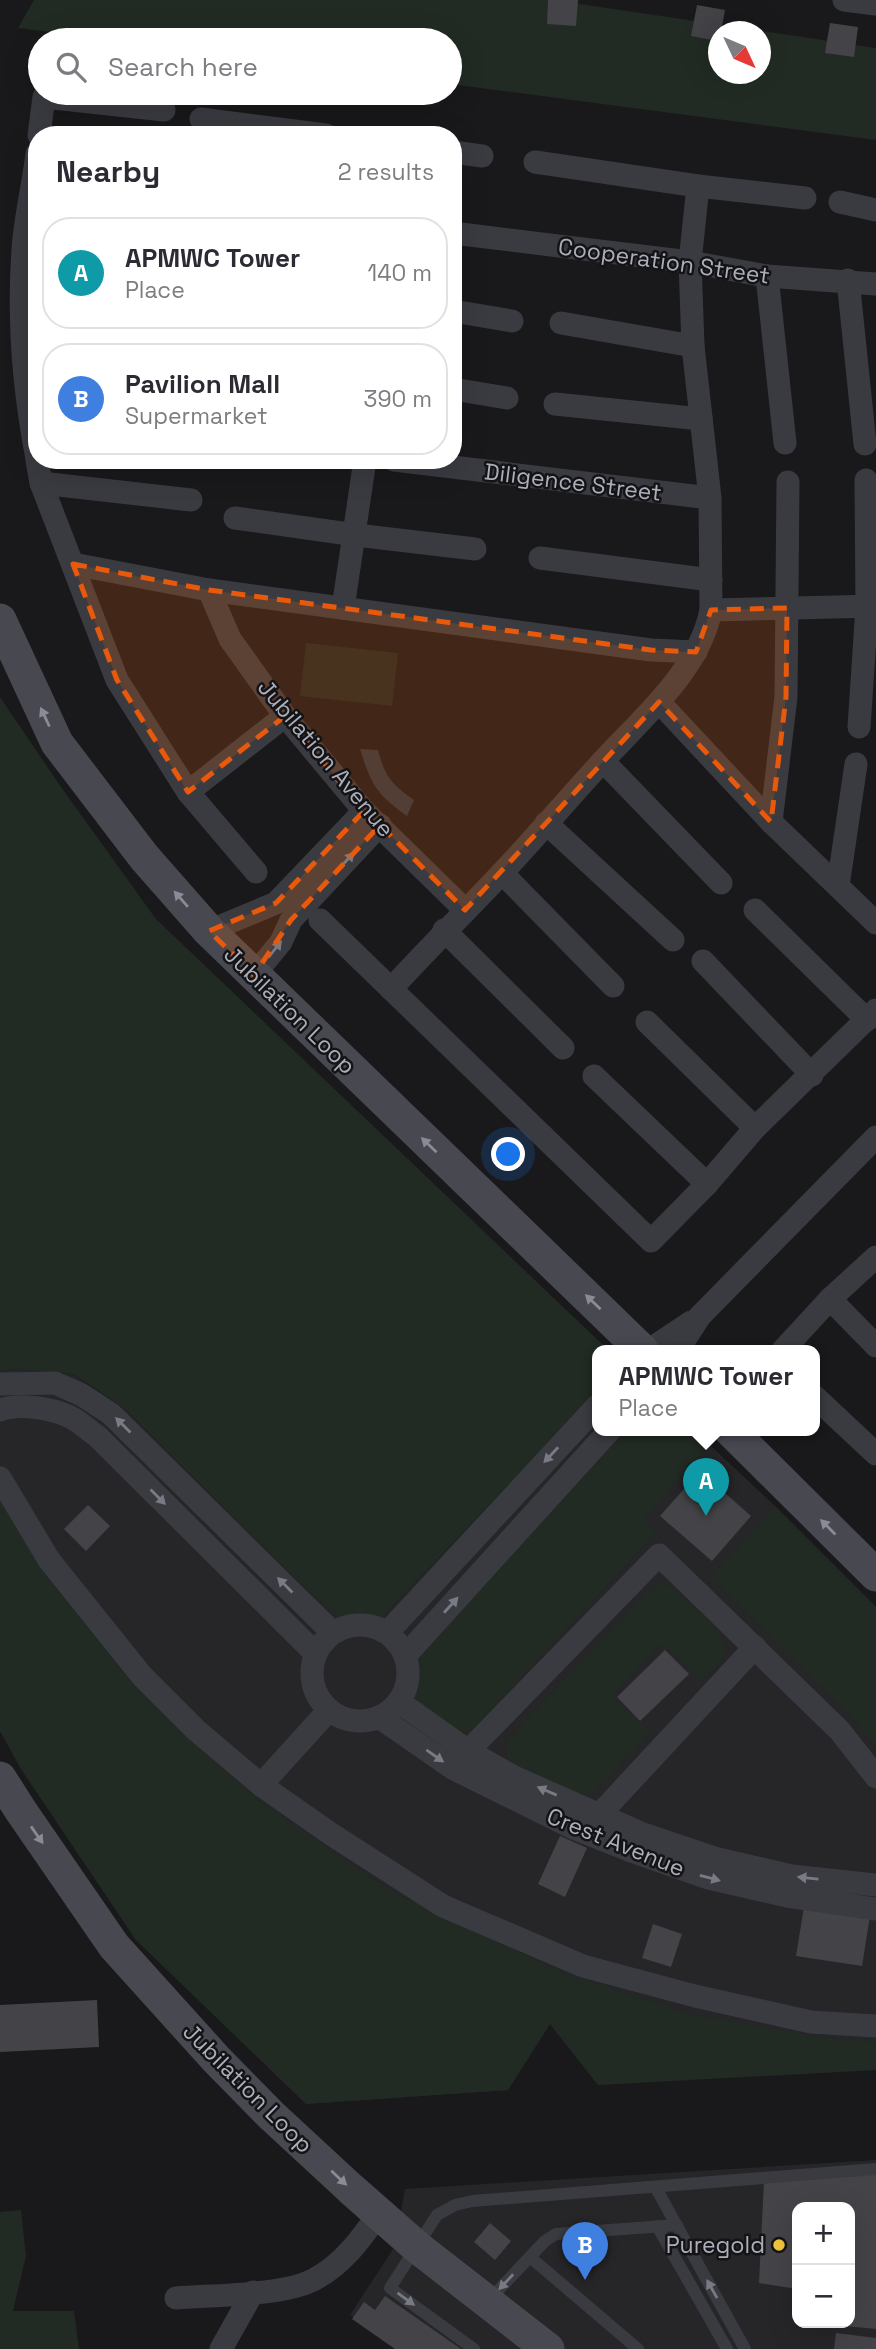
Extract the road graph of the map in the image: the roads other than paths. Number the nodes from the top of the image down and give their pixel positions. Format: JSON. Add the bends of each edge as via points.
{"nodes":[{"id":1,"x":844,"y":0,"type":"edge"},
{"id":2,"x":876,"y":4,"type":"edge"},
{"id":3,"x":43,"y":105,"type":"edge"},
{"id":4,"x":118,"y":105,"type":"edge"},
{"id":5,"x":164,"y":110,"type":"dead end"},
{"id":6,"x":201,"y":119,"type":"dead end"},
{"id":7,"x":40,"y":126,"type":"edge"},
{"id":8,"x":252,"y":126,"type":"edge"},
{"id":9,"x":462,"y":153,"type":"edge"},
{"id":10,"x":482,"y":156,"type":"dead end"},
{"id":11,"x":535,"y":162,"type":"dead end"},
{"id":12,"x":698,"y":186,"type":"junction"},
{"id":13,"x":805,"y":198,"type":"dead end"},
{"id":14,"x":840,"y":202,"type":"dead end"},
{"id":15,"x":876,"y":210,"type":"edge"},
{"id":16,"x":462,"y":234,"type":"edge"},
{"id":17,"x":690,"y":262,"type":"junction"},
{"id":18,"x":767,"y":276,"type":"junction"},
{"id":19,"x":848,"y":280,"type":"junction"},
{"id":20,"x":876,"y":284,"type":"edge"},
{"id":21,"x":462,"y":313,"type":"edge"},
{"id":22,"x":512,"y":321,"type":"dead end"},
{"id":23,"x":561,"y":323,"type":"dead end"},
{"id":24,"x":693,"y":346,"type":"junction"},
{"id":25,"x":462,"y":390,"type":"edge"},
{"id":26,"x":507,"y":398,"type":"dead end"},
{"id":27,"x":555,"y":404,"type":"dead end"},
{"id":28,"x":701,"y":419,"type":"junction"},
{"id":29,"x":785,"y":443,"type":"dead end"},
{"id":30,"x":865,"y":444,"type":"dead end"},
{"id":31,"x":462,"y":468,"type":"edge"},
{"id":32,"x":39,"y":469,"type":"edge"},
{"id":33,"x":47,"y":469,"type":"edge"},
{"id":34,"x":364,"y":469,"type":"edge"},
{"id":35,"x":866,"y":480,"type":"dead end"},
{"id":36,"x":788,"y":482,"type":"dead end"},
{"id":37,"x":710,"y":498,"type":"junction"},
{"id":38,"x":191,"y":500,"type":"dead end"},
{"id":39,"x":235,"y":518,"type":"dead end"},
{"id":40,"x":355,"y":535,"type":"junction"},
{"id":41,"x":475,"y":550,"type":"dead end"},
{"id":42,"x":540,"y":558,"type":"dead end"},
{"id":43,"x":73,"y":564,"type":"junction"},
{"id":44,"x":711,"y":580,"type":"junction"},
{"id":45,"x":209,"y":590,"type":"junction"},
{"id":46,"x":871,"y":606,"type":"edge"},
{"id":47,"x":344,"y":608,"type":"junction"},
{"id":48,"x":788,"y":608,"type":"junction"},
{"id":49,"x":711,"y":610,"type":"junction"},
{"id":50,"x":0,"y":620,"type":"edge"},
{"id":51,"x":696,"y":653,"type":"junction"},
{"id":52,"x":659,"y":702,"type":"junction"},
{"id":53,"x":285,"y":716,"type":"junction"},
{"id":54,"x":859,"y":727,"type":"dead end"},
{"id":55,"x":603,"y":761,"type":"junction"},
{"id":56,"x":856,"y":764,"type":"dead end"},
{"id":57,"x":188,"y":792,"type":"junction"},
{"id":58,"x":372,"y":818,"type":"junction"},
{"id":59,"x":771,"y":822,"type":"junction"},
{"id":60,"x":546,"y":823,"type":"junction"},
{"id":61,"x":256,"y":872,"type":"dead end"},
{"id":62,"x":502,"y":873,"type":"junction"},
{"id":63,"x":721,"y":883,"type":"dead end"},
{"id":64,"x":838,"y":886,"type":"junction"},
{"id":65,"x":465,"y":910,"type":"junction"},
{"id":66,"x":755,"y":910,"type":"dead end"},
{"id":67,"x":284,"y":912,"type":"junction"},
{"id":68,"x":320,"y":920,"type":"dead end"},
{"id":69,"x":876,"y":923,"type":"edge"},
{"id":70,"x":444,"y":930,"type":"junction"},
{"id":71,"x":209,"y":931,"type":"junction"},
{"id":72,"x":673,"y":940,"type":"dead end"},
{"id":73,"x":703,"y":961,"type":"dead end"},
{"id":74,"x":254,"y":975,"type":"junction"},
{"id":75,"x":613,"y":986,"type":"dead end"},
{"id":76,"x":391,"y":989,"type":"junction"},
{"id":77,"x":871,"y":1015,"type":"edge"},
{"id":78,"x":647,"y":1022,"type":"dead end"},
{"id":79,"x":563,"y":1048,"type":"dead end"},
{"id":80,"x":812,"y":1074,"type":"junction"},
{"id":81,"x":594,"y":1076,"type":"dead end"},
{"id":82,"x":755,"y":1128,"type":"junction"},
{"id":83,"x":876,"y":1137,"type":"edge"},
{"id":84,"x":707,"y":1184,"type":"junction"},
{"id":85,"x":876,"y":1256,"type":"edge"},
{"id":86,"x":830,"y":1299,"type":"junction"},
{"id":87,"x":700,"y":1316,"type":"junction"},
{"id":88,"x":637,"y":1345,"type":"edge"},
{"id":89,"x":656,"y":1345,"type":"edge"},
{"id":90,"x":681,"y":1345,"type":"edge"},
{"id":91,"x":788,"y":1345,"type":"edge"},
{"id":92,"x":876,"y":1346,"type":"edge"},
{"id":93,"x":0,"y":1384,"type":"edge"},
{"id":94,"x":820,"y":1402,"type":"edge"},
{"id":95,"x":0,"y":1410,"type":"edge"},
{"id":96,"x":592,"y":1410,"type":"edge"},
{"id":97,"x":605,"y":1436,"type":"edge"},
{"id":98,"x":736,"y":1436,"type":"edge"},
{"id":99,"x":876,"y":1454,"type":"edge"},
{"id":100,"x":0,"y":1478,"type":"edge"},
{"id":101,"x":876,"y":1575,"type":"edge"},
{"id":102,"x":333,"y":1633,"type":"junction"},
{"id":103,"x":387,"y":1633,"type":"junction"},
{"id":104,"x":755,"y":1647,"type":"junction"},
{"id":105,"x":316,"y":1654,"type":"junction"},
{"id":106,"x":405,"y":1656,"type":"junction"},
{"id":107,"x":398,"y":1703,"type":"junction"},
{"id":108,"x":329,"y":1710,"type":"junction"},
{"id":109,"x":379,"y":1717,"type":"junction"},
{"id":110,"x":468,"y":1751,"type":"junction"},
{"id":111,"x":876,"y":1777,"type":"edge"},
{"id":112,"x":0,"y":1778,"type":"edge"},
{"id":113,"x":261,"y":1785,"type":"junction"},
{"id":114,"x":600,"y":1814,"type":"junction"},
{"id":115,"x":591,"y":1835,"type":"junction"},
{"id":116,"x":876,"y":1885,"type":"edge"},
{"id":117,"x":876,"y":1909,"type":"edge"},
{"id":118,"x":876,"y":2026,"type":"edge"},
{"id":119,"x":876,"y":2169,"type":"edge"},
{"id":120,"x":656,"y":2188,"type":"junction"},
{"id":121,"x":379,"y":2213,"type":"junction"},
{"id":122,"x":677,"y":2225,"type":"junction"},
{"id":123,"x":657,"y":2226,"type":"junction"},
{"id":124,"x":417,"y":2247,"type":"junction"},
{"id":125,"x":530,"y":2257,"type":"junction"},
{"id":126,"x":253,"y":2292,"type":"junction"},
{"id":127,"x":176,"y":2298,"type":"dead end"},
{"id":128,"x":488,"y":2301,"type":"junction"},
{"id":129,"x":221,"y":2349,"type":"edge"},
{"id":130,"x":474,"y":2349,"type":"edge"},
{"id":131,"x":548,"y":2349,"type":"edge"},
{"id":132,"x":638,"y":2349,"type":"edge"},
{"id":133,"x":727,"y":2349,"type":"edge"},
{"id":134,"x":745,"y":2349,"type":"edge"}],
"edges":[{"from":1,"to":2,"type":"street"},
{"from":3,"to":7,"type":"street"},
{"from":4,"to":5,"type":"street"},
{"from":6,"to":8,"type":"street"},
{"from":9,"to":10,"type":"street"},
{"from":11,"to":12,"type":"street"},
{"from":12,"to":13,"type":"street"},
{"from":12,"to":17,"type":"street"},
{"from":14,"to":15,"type":"street"},
{"from":16,"to":17,"type":"street","name":"Cooperation Street"},
{"from":17,"to":18,"type":"street","name":"Cooperation Street"},
{"from":17,"to":24,"type":"street"},
{"from":18,"to":19,"type":"street","name":"Cooperation Street"},
{"from":18,"to":29,"type":"street"},
{"from":19,"to":20,"type":"street","name":"Cooperation Street"},
{"from":19,"to":30,"type":"street"},
{"from":21,"to":22,"type":"street"},
{"from":23,"to":24,"type":"street"},
{"from":24,"to":28,"type":"street"},
{"from":25,"to":26,"type":"street"},
{"from":27,"to":28,"type":"street"},
{"from":28,"to":37,"type":"street"},
{"from":31,"to":37,"type":"street","name":"Diligence Street"},
{"from":32,"to":43,"type":"street"},
{"from":33,"to":38,"type":"street"},
{"from":34,"to":40,"type":"street"},
{"from":35,"to":46,"type":"street"},
{"from":36,"to":48,"type":"street"},
{"from":37,"to":44,"type":"street"},
{"from":39,"to":40,"type":"street"},
{"from":40,"to":41,"type":"street"},
{"from":40,"to":47,"type":"street"},
{"from":42,"to":44,"type":"street"},
{"from":43,"to":45,"type":"street"},
{"from":43,"to":57,"type":"street","via":[[117,680]]},
{"from":44,"to":49,"type":"street"},
{"from":45,"to":47,"type":"street"},
{"from":45,"to":53,"type":"street","name":"Jubilation Avenue","via":[[230,639]]},
{"from":46,"to":48,"type":"street"},
{"from":46,"to":54,"type":"street"},
{"from":47,"to":51,"type":"street"},
{"from":48,"to":49,"type":"street"},
{"from":48,"to":59,"type":"street","via":[[786,697]]},
{"from":49,"to":51,"type":"street"},
{"from":71,"to":50,"type":"main road","name":"Jubilation Loop","one_way":true,"via":[[144,857],[57,743]]},
{"from":51,"to":52,"type":"street"},
{"from":52,"to":55,"type":"street"},
{"from":52,"to":59,"type":"street"},
{"from":53,"to":57,"type":"street"},
{"from":53,"to":58,"type":"street","name":"Jubilation Avenue"},
{"from":55,"to":60,"type":"street"},
{"from":55,"to":63,"type":"street"},
{"from":56,"to":64,"type":"street"},
{"from":57,"to":61,"type":"street"},
{"from":58,"to":65,"type":"street","name":"Jubilation Avenue"},
{"from":58,"to":67,"type":"street"},
{"from":59,"to":64,"type":"street"},
{"from":60,"to":62,"type":"street"},
{"from":60,"to":72,"type":"street"},
{"from":62,"to":65,"type":"street"},
{"from":62,"to":75,"type":"street"},
{"from":64,"to":69,"type":"street"},
{"from":65,"to":70,"type":"street"},
{"from":66,"to":77,"type":"street"},
{"from":67,"to":71,"type":"street"},
{"from":74,"to":67,"type":"street","one_way":true,"via":[[281,942]]},
{"from":68,"to":76,"type":"street"},
{"from":70,"to":76,"type":"street"},
{"from":70,"to":79,"type":"street"},
{"from":71,"to":74,"type":"main road","name":"Jubilation Loop"},
{"from":73,"to":80,"type":"street"},
{"from":88,"to":74,"type":"main road","name":"Jubilation Loop","one_way":true},
{"from":76,"to":84,"type":"street","via":[[651,1241]]},
{"from":77,"to":80,"type":"street"},
{"from":78,"to":82,"type":"street"},
{"from":80,"to":82,"type":"street"},
{"from":81,"to":84,"type":"street"},
{"from":82,"to":84,"type":"street"},
{"from":83,"to":87,"type":"street"},
{"from":85,"to":86,"type":"street"},
{"from":86,"to":91,"type":"street"},
{"from":86,"to":92,"type":"street"},
{"from":87,"to":89,"type":"street"},
{"from":87,"to":90,"type":"street"},
{"from":102,"to":93,"type":"street","one_way":true,"via":[[111,1414],[55,1383]]},
{"from":94,"to":99,"type":"street"},
{"from":95,"to":105,"type":"street","one_way":true,"via":[[9,1406],[44,1409],[69,1416],[97,1436]]},
{"from":96,"to":103,"type":"street","one_way":true},
{"from":106,"to":97,"type":"street","one_way":true},
{"from":101,"to":98,"type":"main road","one_way":true},
{"from":100,"to":113,"type":"street","via":[[49,1560],[142,1676]]},
{"from":102,"to":103,"type":"street","via":[[360,1625]]},
{"from":102,"to":105,"type":"street"},
{"from":103,"to":106,"type":"street"},
{"from":104,"to":110,"type":"street","via":[[659,1555]]},
{"from":104,"to":111,"type":"street","via":[[840,1731]]},
{"from":104,"to":114,"type":"street"},
{"from":105,"to":108,"type":"street","via":[[313,1684]]},
{"from":106,"to":107,"type":"street","via":[[406,1688]]},
{"from":107,"to":109,"type":"street"},
{"from":107,"to":110,"type":"street","name":"Crest Avenue"},
{"from":108,"to":109,"type":"street","via":[[353,1721]]},
{"from":108,"to":113,"type":"street"},
{"from":109,"to":115,"type":"street","name":"Crest Avenue","one_way":true,"via":[[454,1769]]},
{"from":114,"to":110,"type":"street","name":"Crest Avenue","one_way":true,"via":[[514,1777]]},
{"from":112,"to":121,"type":"main road","name":"Jubilation Loop","one_way":true,"via":[[114,1945],[271,2115]]},
{"from":113,"to":118,"type":"street","via":[[443,1906],[583,1966],[811,2022]]},
{"from":114,"to":115,"type":"street"},
{"from":116,"to":114,"type":"street","name":"Crest Avenue","one_way":true,"via":[[792,1876],[714,1858]]},
{"from":115,"to":117,"type":"street","name":"Crest Avenue","one_way":true,"via":[[708,1878]]},
{"from":119,"to":120,"type":"lane"},
{"from":120,"to":122,"type":"lane"},
{"from":120,"to":124,"type":"lane","via":[[455,2205],[438,2215]]},
{"from":121,"to":124,"type":"main road","name":"Jubilation Loop"},
{"from":121,"to":126,"type":"street","via":[[356,2247],[315,2280]]},
{"from":122,"to":123,"type":"lane"},
{"from":134,"to":122,"type":"lane","one_way":true},
{"from":123,"to":125,"type":"lane","via":[[556,2234]]},
{"from":123,"to":133,"type":"lane"},
{"from":124,"to":128,"type":"main road","name":"Jubilation Loop"},
{"from":124,"to":130,"type":"lane","one_way":true,"via":[[390,2288]]},
{"from":125,"to":128,"type":"lane","one_way":true},
{"from":125,"to":132,"type":"lane"},
{"from":126,"to":127,"type":"street"},
{"from":126,"to":129,"type":"street"},
{"from":128,"to":131,"type":"main road","name":"Jubilation Loop"}]}
